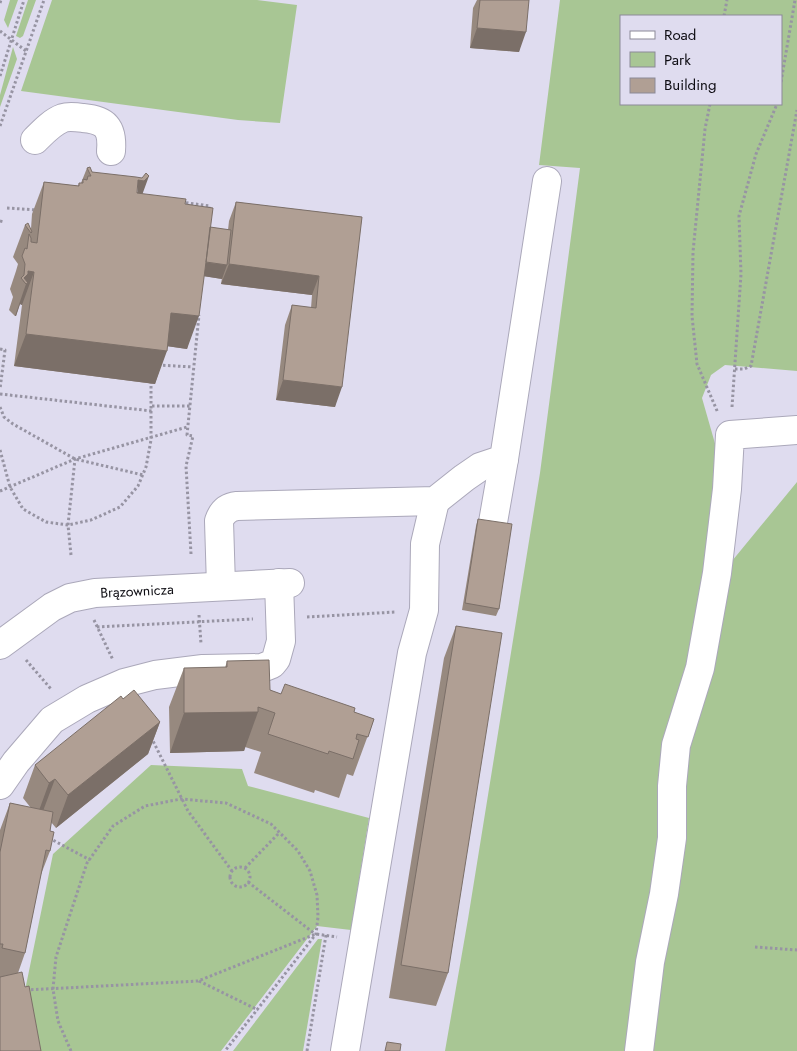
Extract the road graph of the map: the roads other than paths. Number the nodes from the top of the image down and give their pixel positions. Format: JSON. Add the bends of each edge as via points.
{"nodes":[{"id":1,"x":35,"y":140,"type":"dead end"},
{"id":2,"x":111,"y":151,"type":"dead end"},
{"id":3,"x":547,"y":181,"type":"dead end"},
{"id":4,"x":797,"y":430,"type":"edge"},
{"id":5,"x":504,"y":460,"type":"junction"},
{"id":6,"x":435,"y":501,"type":"junction"},
{"id":7,"x":492,"y":528,"type":"edge"},
{"id":8,"x":208,"y":587,"type":"junction"},
{"id":9,"x":3,"y":642,"type":"edge"},
{"id":10,"x":1,"y":782,"type":"edge"},
{"id":11,"x":345,"y":1051,"type":"edge"},
{"id":12,"x":639,"y":1051,"type":"edge"}],
"edges":[{"from":1,"to":2,"type":"street","via":[[63,118],[92,119],[108,128]]},
{"from":3,"to":5,"type":"street"},
{"from":4,"to":12,"type":"street","via":[[730,435],[717,574],[700,668],[676,745],[672,838],[650,962]]},
{"from":5,"to":6,"type":"street","via":[[480,467]]},
{"from":5,"to":7,"type":"street"},
{"from":6,"to":8,"type":"street","via":[[229,508],[219,521]]},
{"from":6,"to":11,"type":"street","via":[[425,544],[424,610],[412,653]]},
{"from":8,"to":9,"type":"street","name":"Brązownicza","via":[[95,593],[70,598]]},
{"from":8,"to":10,"type":"street","name":"Brązownicza","via":[[285,583],[281,642],[272,664],[262,668],[203,669],[155,675],[124,683],[52,720]]}]}
